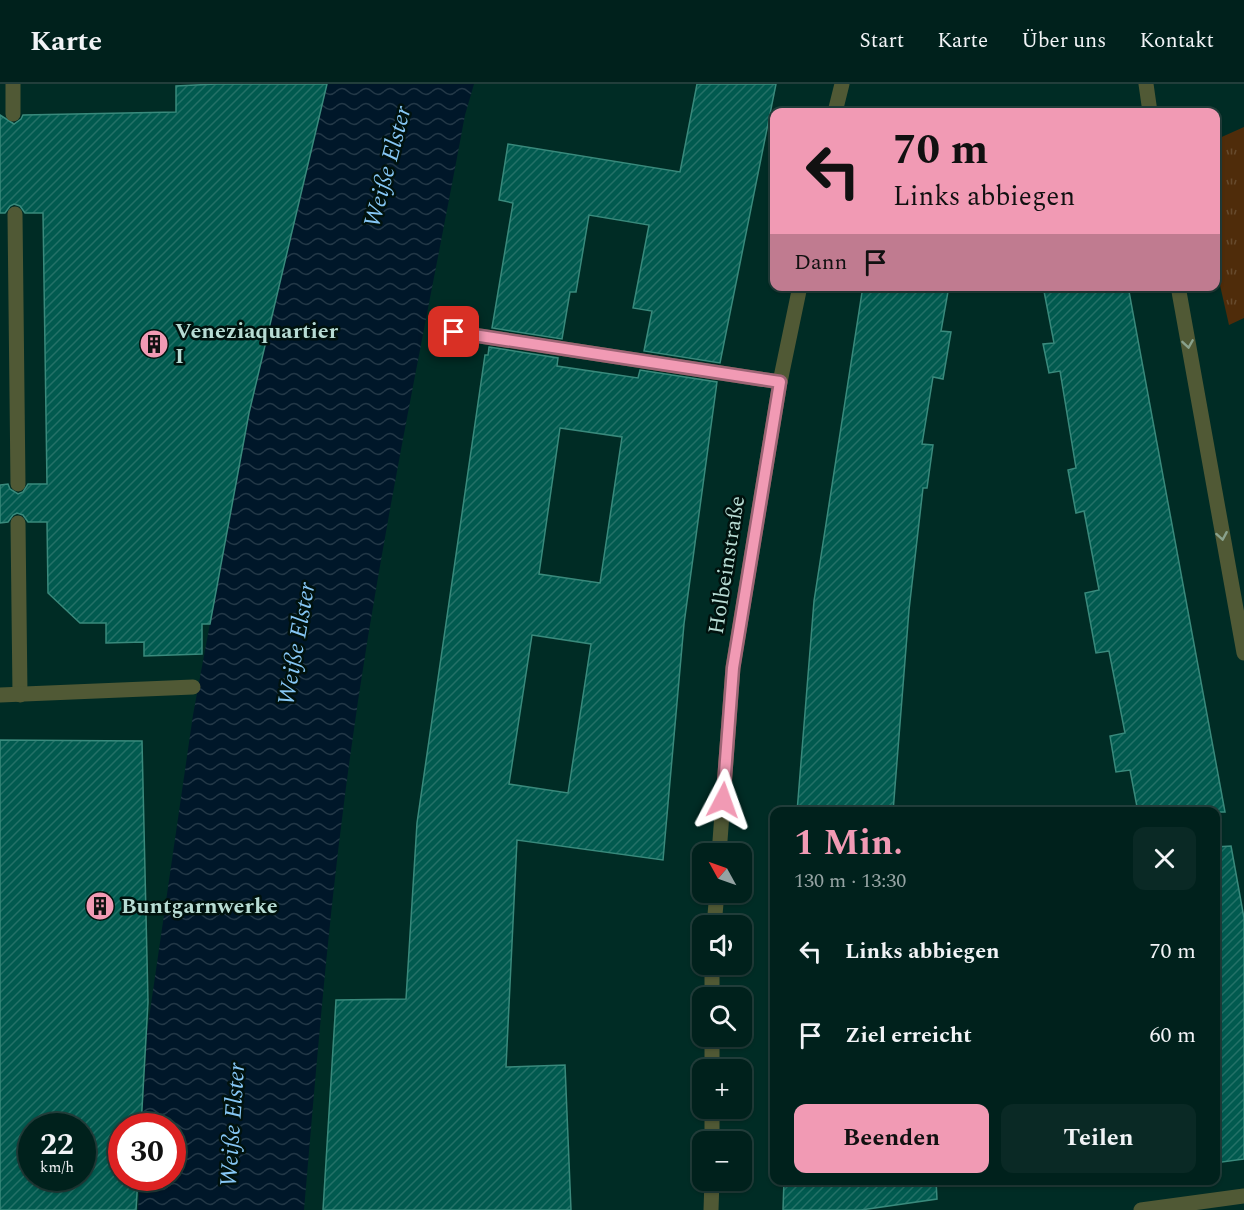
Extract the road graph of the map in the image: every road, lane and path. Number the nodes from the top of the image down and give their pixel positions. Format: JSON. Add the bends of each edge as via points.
{"nodes":[{"id":1,"x":13,"y":84,"type":"edge"},
{"id":2,"x":842,"y":84,"type":"edge"},
{"id":3,"x":1146,"y":84,"type":"edge"},
{"id":4,"x":836,"y":108,"type":"edge"},
{"id":5,"x":1149,"y":108,"type":"edge"},
{"id":6,"x":13,"y":114,"type":"dead end"},
{"id":7,"x":15,"y":214,"type":"dead end"},
{"id":8,"x":799,"y":291,"type":"edge"},
{"id":9,"x":1179,"y":291,"type":"edge"},
{"id":10,"x":454,"y":332,"type":"dead end"},
{"id":11,"x":780,"y":382,"type":"junction"},
{"id":12,"x":18,"y":484,"type":"dead end"},
{"id":13,"x":18,"y":523,"type":"dead end"},
{"id":14,"x":1244,"y":653,"type":"edge"},
{"id":15,"x":192,"y":687,"type":"dead end"},
{"id":16,"x":0,"y":695,"type":"edge"},
{"id":17,"x":20,"y":695,"type":"junction"},
{"id":18,"x":720,"y":843,"type":"edge"},
{"id":19,"x":712,"y":1191,"type":"edge"},
{"id":20,"x":1244,"y":1196,"type":"edge"},
{"id":21,"x":711,"y":1210,"type":"edge"},
{"id":22,"x":1141,"y":1210,"type":"edge"}],
"edges":[{"from":1,"to":6,"type":"street"},
{"from":2,"to":4,"type":"street"},
{"from":3,"to":5,"type":"street"},
{"from":7,"to":12,"type":"street"},
{"from":8,"to":11,"type":"street","name":"Holbeinstraße"},
{"from":9,"to":14,"type":"street","one_way":true},
{"from":10,"to":11,"type":"street"},
{"from":11,"to":18,"type":"street","name":"Holbeinstraße","via":[[733,668]]},
{"from":13,"to":17,"type":"street"},
{"from":15,"to":17,"type":"street"},
{"from":16,"to":17,"type":"street"},
{"from":19,"to":21,"type":"street"},
{"from":20,"to":22,"type":"street"}]}
